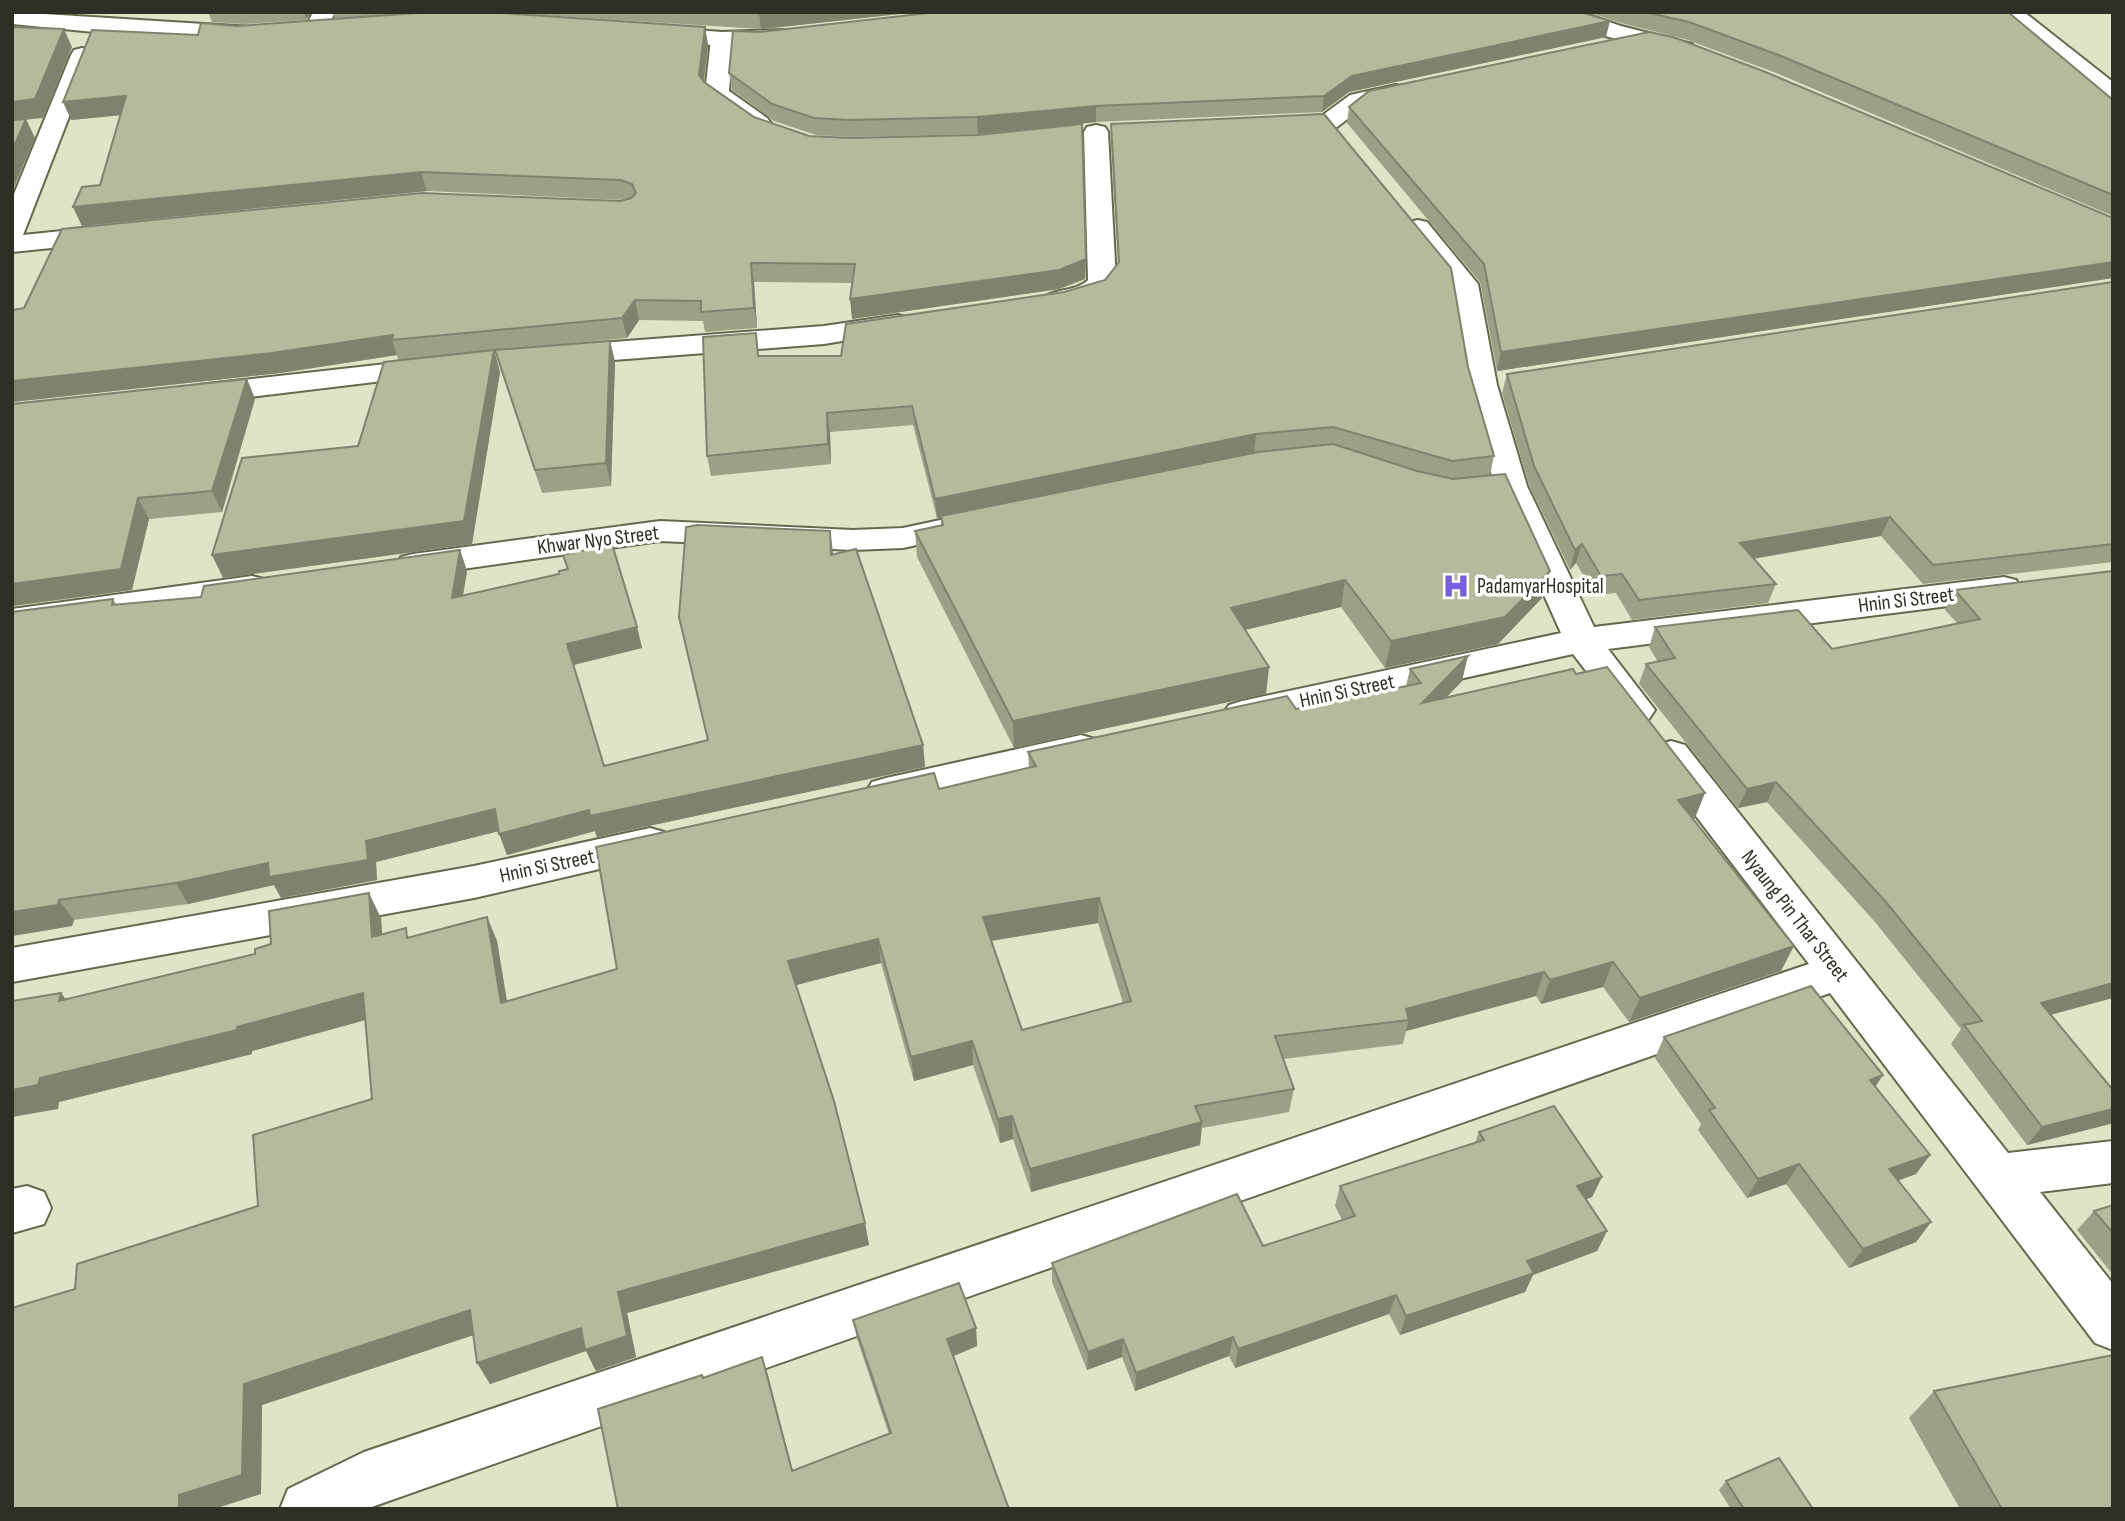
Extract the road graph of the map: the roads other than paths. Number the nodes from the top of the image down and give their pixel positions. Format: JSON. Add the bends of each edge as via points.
{"nodes":[{"id":1,"x":1608,"y":12,"type":"edge"},
{"id":2,"x":2010,"y":12,"type":"edge"},
{"id":3,"x":1568,"y":15,"type":"edge"},
{"id":4,"x":12,"y":18,"type":"edge"},
{"id":5,"x":320,"y":21,"type":"edge"},
{"id":6,"x":94,"y":26,"type":"junction"},
{"id":7,"x":343,"y":27,"type":"edge"},
{"id":8,"x":292,"y":31,"type":"edge"},
{"id":9,"x":629,"y":32,"type":"edge"},
{"id":10,"x":267,"y":33,"type":"edge"},
{"id":11,"x":802,"y":35,"type":"edge"},
{"id":12,"x":1648,"y":38,"type":"junction"},
{"id":13,"x":722,"y":39,"type":"junction"},
{"id":14,"x":1598,"y":50,"type":"edge"},
{"id":15,"x":1700,"y":55,"type":"edge"},
{"id":16,"x":1412,"y":89,"type":"edge"},
{"id":17,"x":2113,"y":93,"type":"edge"},
{"id":18,"x":1260,"y":125,"type":"edge"},
{"id":19,"x":777,"y":132,"type":"edge"},
{"id":20,"x":1096,"y":132,"type":"dead end"},
{"id":21,"x":1405,"y":213,"type":"edge"},
{"id":22,"x":136,"y":231,"type":"edge"},
{"id":23,"x":12,"y":232,"type":"edge"},
{"id":24,"x":12,"y":244,"type":"edge"},
{"id":25,"x":1023,"y":306,"type":"edge"},
{"id":26,"x":930,"y":320,"type":"edge"},
{"id":27,"x":535,"y":357,"type":"edge"},
{"id":28,"x":453,"y":365,"type":"edge"},
{"id":29,"x":177,"y":396,"type":"edge"},
{"id":30,"x":998,"y":518,"type":"edge"},
{"id":31,"x":384,"y":569,"type":"edge"},
{"id":32,"x":288,"y":582,"type":"edge"},
{"id":33,"x":2045,"y":583,"type":"edge"},
{"id":34,"x":12,"y":621,"type":"edge"},
{"id":35,"x":1582,"y":640,"type":"junction"},
{"id":36,"x":1203,"y":723,"type":"edge"},
{"id":37,"x":1109,"y":743,"type":"edge"},
{"id":38,"x":852,"y":799,"type":"edge"},
{"id":39,"x":690,"y":835,"type":"edge"},
{"id":40,"x":12,"y":965,"type":"edge"},
{"id":41,"x":1838,"y":972,"type":"junction"},
{"id":42,"x":2113,"y":1162,"type":"edge"},
{"id":43,"x":1996,"y":1175,"type":"junction"},
{"id":44,"x":2113,"y":1325,"type":"edge"},
{"id":45,"x":308,"y":1509,"type":"edge"}],
"edges":[{"from":1,"to":3,"type":"street"},
{"from":2,"to":17,"type":"street"},
{"from":3,"to":12,"type":"street"},
{"from":4,"to":6,"type":"street"},
{"from":5,"to":7,"type":"street"},
{"from":5,"to":8,"type":"street"},
{"from":6,"to":10,"type":"street"},
{"from":6,"to":23,"type":"street","via":[[44,127]]},
{"from":9,"to":13,"type":"street"},
{"from":11,"to":13,"type":"street"},
{"from":12,"to":14,"type":"street"},
{"from":12,"to":15,"type":"street"},
{"from":13,"to":19,"type":"street","via":[[717,93]]},
{"from":16,"to":18,"type":"street","via":[[1358,100],[1337,132]]},
{"from":20,"to":25,"type":"street","via":[[1102,281],[1093,291]]},
{"from":21,"to":35,"type":"street","name":"Nyaung Pin Thar Street","via":[[1464,284],[1496,383],[1498,487]]},
{"from":22,"to":24,"type":"street"},
{"from":26,"to":27,"type":"street","via":[[824,335]]},
{"from":28,"to":29,"type":"street"},
{"from":30,"to":31,"type":"street","name":"Khwar Nyo Street","via":[[904,538],[853,540],[660,531]]},
{"from":32,"to":34,"type":"street"},
{"from":33,"to":35,"type":"street","name":"Hnin Si Street"},
{"from":35,"to":36,"type":"street","name":"Hnin Si Street"},
{"from":35,"to":41,"type":"street","name":"Nyaung Pin Thar Street"},
{"from":37,"to":38,"type":"street"},
{"from":39,"to":40,"type":"street","name":"Hnin Si Street","via":[[474,882]]},
{"from":41,"to":43,"type":"street","name":"Nyaung Pin Thar Street"},
{"from":41,"to":45,"type":"street","via":[[364,1480]]},
{"from":42,"to":43,"type":"street"},
{"from":43,"to":44,"type":"street","name":"Nyaung Pin Thar Street"}]}
